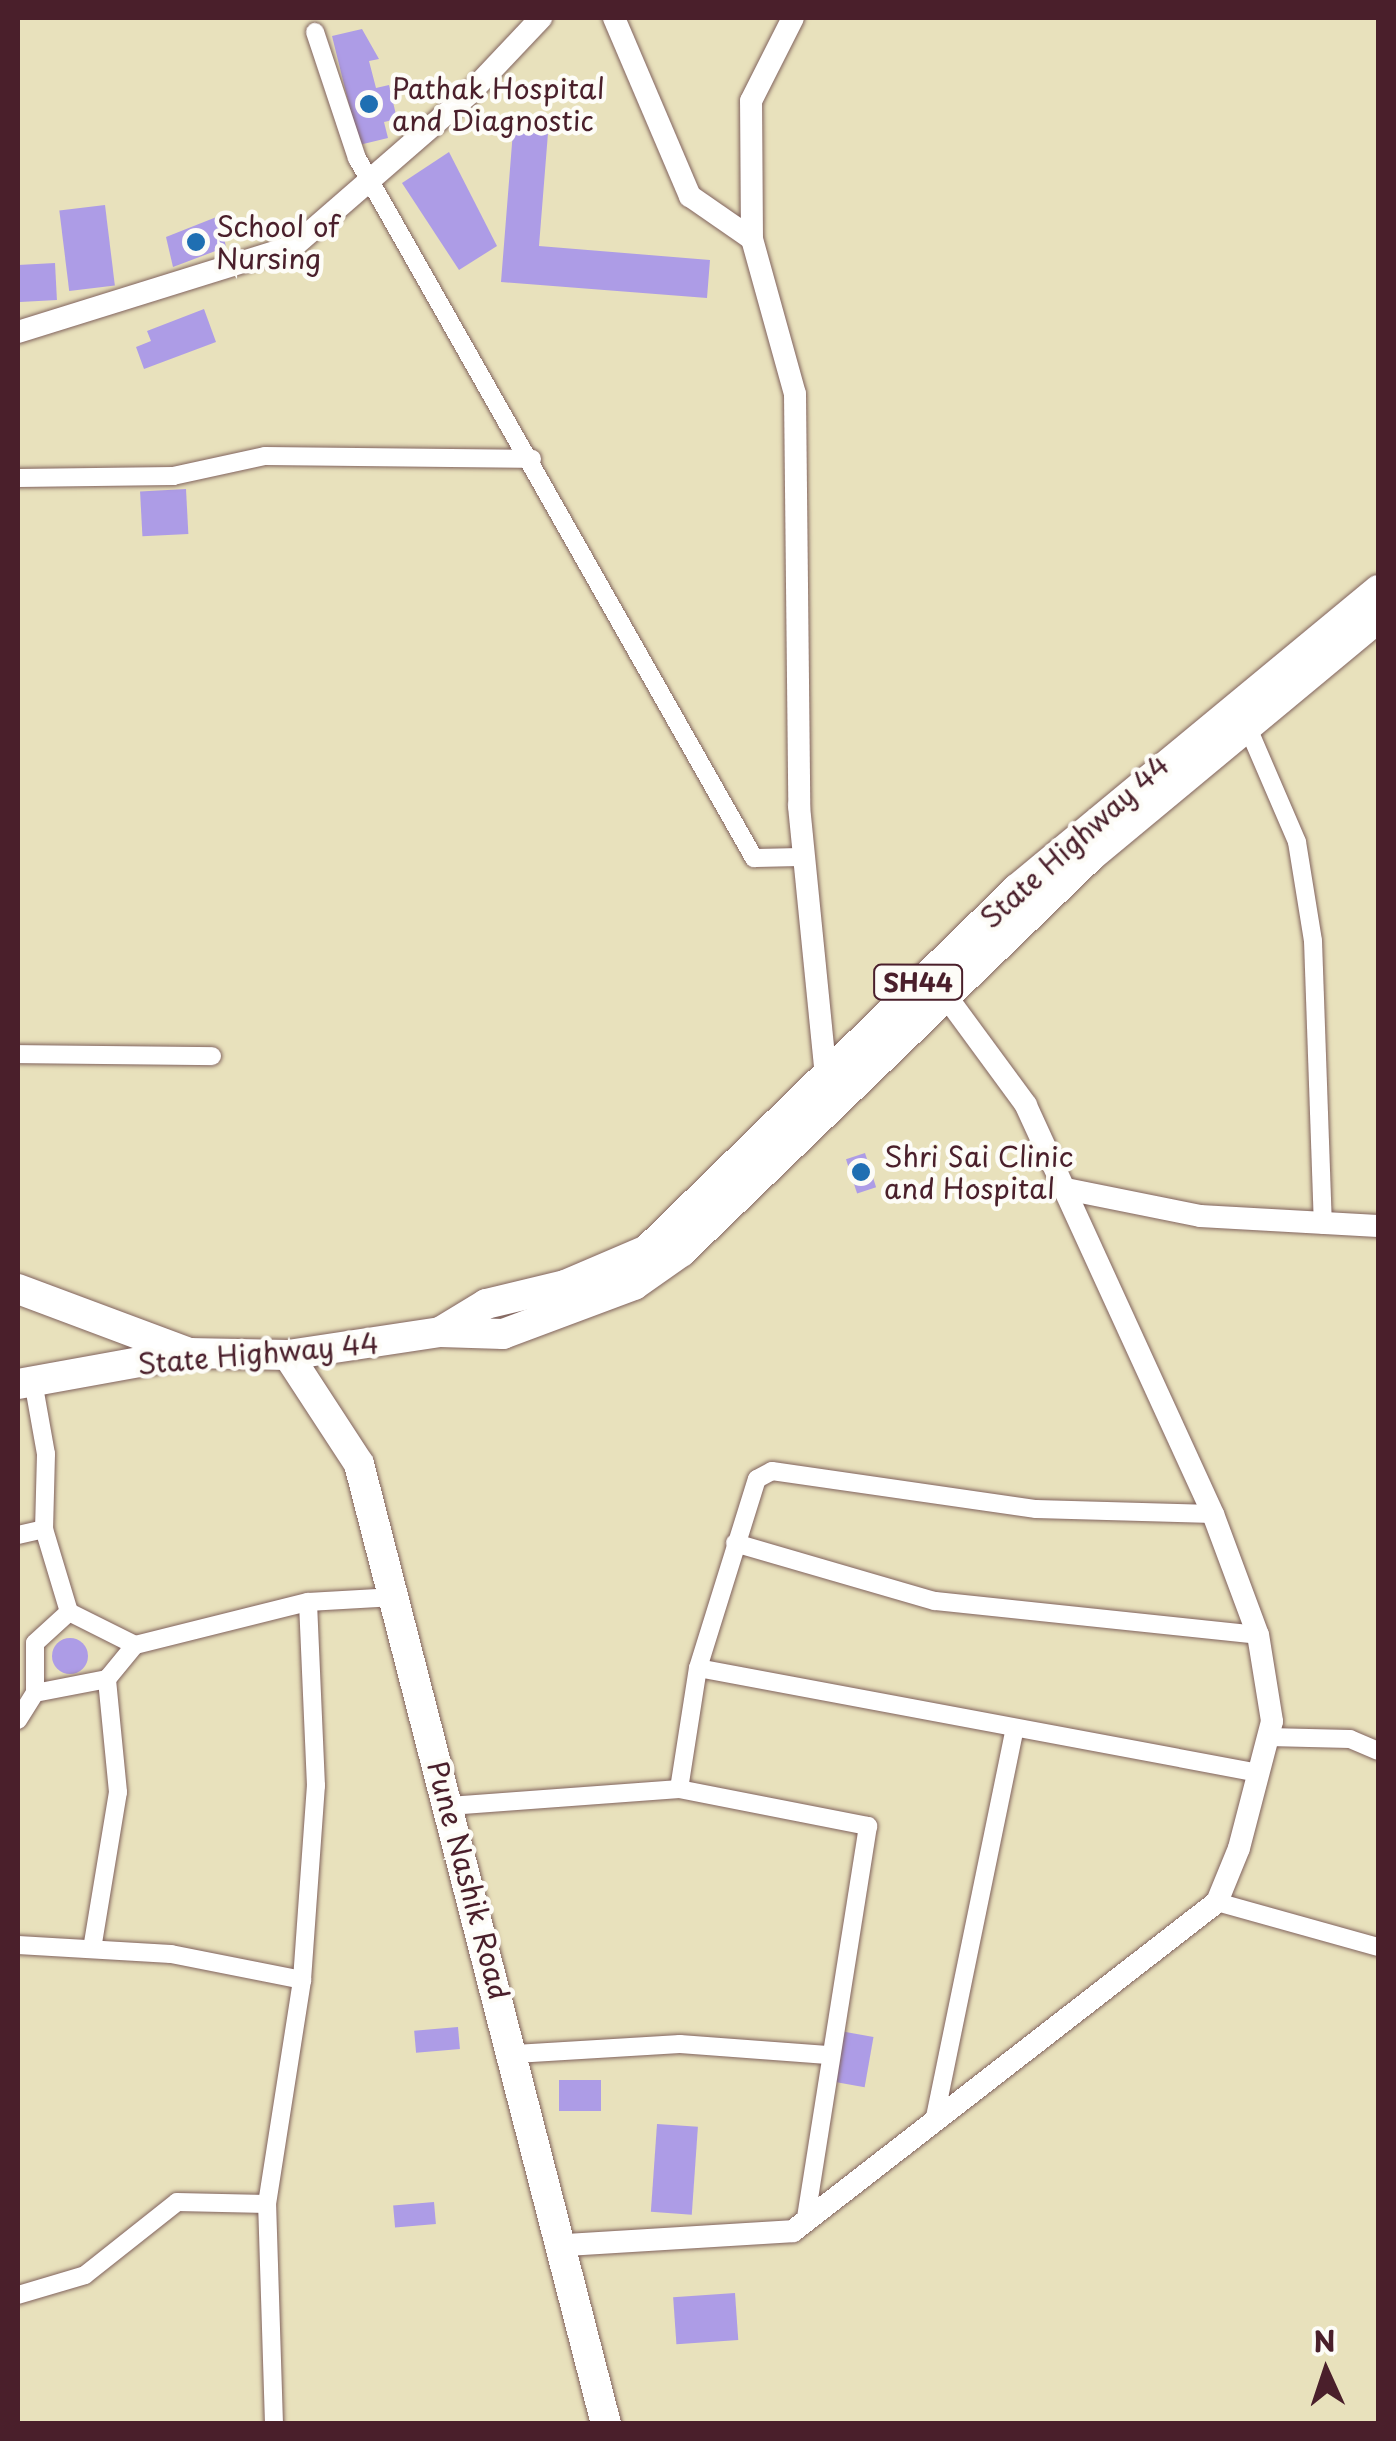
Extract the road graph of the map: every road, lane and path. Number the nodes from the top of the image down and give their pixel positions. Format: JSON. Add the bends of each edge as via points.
{"nodes":[{"id":1,"x":542,"y":18,"type":"edge"},
{"id":2,"x":614,"y":18,"type":"edge"},
{"id":3,"x":794,"y":18,"type":"edge"},
{"id":4,"x":315,"y":32,"type":"dead end"},
{"id":5,"x":374,"y":176,"type":"junction"},
{"id":6,"x":752,"y":239,"type":"junction"},
{"id":7,"x":18,"y":332,"type":"edge"},
{"id":8,"x":532,"y":459,"type":"junction"},
{"id":9,"x":18,"y":478,"type":"edge"},
{"id":10,"x":1378,"y":590,"type":"edge"},
{"id":11,"x":1364,"y":620,"type":"edge"},
{"id":12,"x":1244,"y":720,"type":"junction"},
{"id":13,"x":802,"y":858,"type":"junction"},
{"id":14,"x":936,"y":983,"type":"junction"},
{"id":15,"x":18,"y":1054,"type":"edge"},
{"id":16,"x":212,"y":1056,"type":"dead end"},
{"id":17,"x":829,"y":1090,"type":"junction"},
{"id":18,"x":1066,"y":1189,"type":"junction"},
{"id":19,"x":1323,"y":1225,"type":"junction"},
{"id":20,"x":1378,"y":1226,"type":"edge"},
{"id":21,"x":18,"y":1289,"type":"edge"},
{"id":22,"x":189,"y":1353,"type":"junction"},
{"id":23,"x":288,"y":1355,"type":"junction"},
{"id":24,"x":25,"y":1383,"type":"edge"},
{"id":25,"x":1213,"y":1514,"type":"junction"},
{"id":26,"x":44,"y":1529,"type":"junction"},
{"id":27,"x":18,"y":1535,"type":"edge"},
{"id":28,"x":735,"y":1543,"type":"junction"},
{"id":29,"x":395,"y":1598,"type":"junction"},
{"id":30,"x":308,"y":1602,"type":"junction"},
{"id":31,"x":68,"y":1612,"type":"junction"},
{"id":32,"x":1258,"y":1635,"type":"junction"},
{"id":33,"x":26,"y":1644,"type":"edge"},
{"id":34,"x":135,"y":1645,"type":"junction"},
{"id":35,"x":698,"y":1668,"type":"junction"},
{"id":36,"x":107,"y":1679,"type":"junction"},
{"id":37,"x":35,"y":1693,"type":"junction"},
{"id":38,"x":18,"y":1720,"type":"edge"},
{"id":39,"x":1014,"y":1731,"type":"junction"},
{"id":40,"x":1268,"y":1737,"type":"junction"},
{"id":41,"x":1378,"y":1751,"type":"edge"},
{"id":42,"x":1258,"y":1773,"type":"junction"},
{"id":43,"x":679,"y":1788,"type":"junction"},
{"id":44,"x":449,"y":1806,"type":"junction"},
{"id":45,"x":1218,"y":1902,"type":"junction"},
{"id":46,"x":18,"y":1945,"type":"edge"},
{"id":47,"x":1378,"y":1947,"type":"edge"},
{"id":48,"x":92,"y":1948,"type":"junction"},
{"id":49,"x":302,"y":1980,"type":"junction"},
{"id":50,"x":515,"y":2054,"type":"junction"},
{"id":51,"x":828,"y":2055,"type":"junction"},
{"id":52,"x":935,"y":2118,"type":"junction"},
{"id":53,"x":266,"y":2204,"type":"junction"},
{"id":54,"x":804,"y":2223,"type":"junction"},
{"id":55,"x":565,"y":2245,"type":"junction"},
{"id":56,"x":18,"y":2294,"type":"edge"},
{"id":57,"x":274,"y":2424,"type":"edge"},
{"id":58,"x":606,"y":2424,"type":"edge"}],
"edges":[{"from":1,"to":5,"type":"street"},
{"from":2,"to":6,"type":"street","via":[[690,196]]},
{"from":3,"to":6,"type":"street","via":[[752,101]]},
{"from":4,"to":5,"type":"street","via":[[357,158]]},
{"from":5,"to":7,"type":"street","via":[[294,246]]},
{"from":5,"to":8,"type":"street"},
{"from":6,"to":13,"type":"street","via":[[795,394]]},
{"from":8,"to":9,"type":"street","via":[[264,456],[173,476]]},
{"from":8,"to":13,"type":"street","via":[[754,858]]},
{"from":10,"to":11,"type":"main road","name":"State Highway 44","number":"SH44"},
{"from":11,"to":12,"type":"main road","name":"State Highway 44","number":"SH44"},
{"from":11,"to":14,"type":"main road","name":"State Highway 44","number":"SH44","via":[[1116,799]]},
{"from":12,"to":14,"type":"main road","name":"State Highway 44","number":"SH44"},
{"from":12,"to":19,"type":"street","via":[[1297,842],[1314,941]]},
{"from":13,"to":17,"type":"street"},
{"from":14,"to":17,"type":"main road","name":"State Highway 44","number":"SH44"},
{"from":14,"to":18,"type":"street","via":[[1026,1104]]},
{"from":15,"to":16,"type":"street"},
{"from":17,"to":23,"type":"main road","name":"State Highway 44","number":"SH44","via":[[653,1260],[522,1328],[440,1332]]},
{"from":18,"to":19,"type":"street","via":[[1200,1216]]},
{"from":18,"to":25,"type":"street"},
{"from":19,"to":20,"type":"street"},
{"from":21,"to":22,"type":"main road"},
{"from":22,"to":23,"type":"main road","name":"State Highway 44","number":"SH44"},
{"from":22,"to":24,"type":"main road","name":"State Highway 44","number":"SH44"},
{"from":23,"to":29,"type":"main road","name":"Pune Nashik Road","via":[[360,1464]]},
{"from":24,"to":26,"type":"street","via":[[46,1454]]},
{"from":25,"to":28,"type":"street","via":[[1036,1510],[772,1471],[758,1478]]},
{"from":25,"to":32,"type":"street"},
{"from":26,"to":27,"type":"street"},
{"from":26,"to":31,"type":"street"},
{"from":28,"to":32,"type":"street","via":[[935,1602]]},
{"from":28,"to":35,"type":"street"},
{"from":29,"to":30,"type":"street"},
{"from":29,"to":44,"type":"main road","name":"Pune Nashik Road"},
{"from":30,"to":34,"type":"street"},
{"from":30,"to":49,"type":"street","via":[[316,1786]]},
{"from":31,"to":33,"type":"street"},
{"from":31,"to":34,"type":"street"},
{"from":32,"to":40,"type":"street","via":[[1272,1692]]},
{"from":33,"to":37,"type":"street"},
{"from":34,"to":36,"type":"street"},
{"from":35,"to":39,"type":"street"},
{"from":35,"to":43,"type":"street"},
{"from":36,"to":37,"type":"street"},
{"from":36,"to":48,"type":"street","via":[[118,1792]]},
{"from":37,"to":38,"type":"street"},
{"from":39,"to":42,"type":"street"},
{"from":39,"to":52,"type":"street"},
{"from":40,"to":41,"type":"street","via":[[1350,1739]]},
{"from":40,"to":42,"type":"street"},
{"from":42,"to":45,"type":"street"},
{"from":43,"to":44,"type":"street"},
{"from":43,"to":51,"type":"street","via":[[868,1826]]},
{"from":44,"to":50,"type":"main road","name":"Pune Nashik Road"},
{"from":45,"to":47,"type":"street"},
{"from":45,"to":52,"type":"street"},
{"from":46,"to":48,"type":"street"},
{"from":48,"to":49,"type":"street"},
{"from":49,"to":53,"type":"street"},
{"from":50,"to":51,"type":"street","via":[[680,2044]]},
{"from":50,"to":55,"type":"main road","name":"Pune Nashik Road"},
{"from":51,"to":54,"type":"street"},
{"from":52,"to":54,"type":"street"},
{"from":53,"to":56,"type":"street","via":[[177,2202],[85,2275]]},
{"from":53,"to":57,"type":"street"},
{"from":54,"to":55,"type":"street","via":[[775,2236]]},
{"from":55,"to":58,"type":"main road","name":"Pune Nashik Road"}]}
